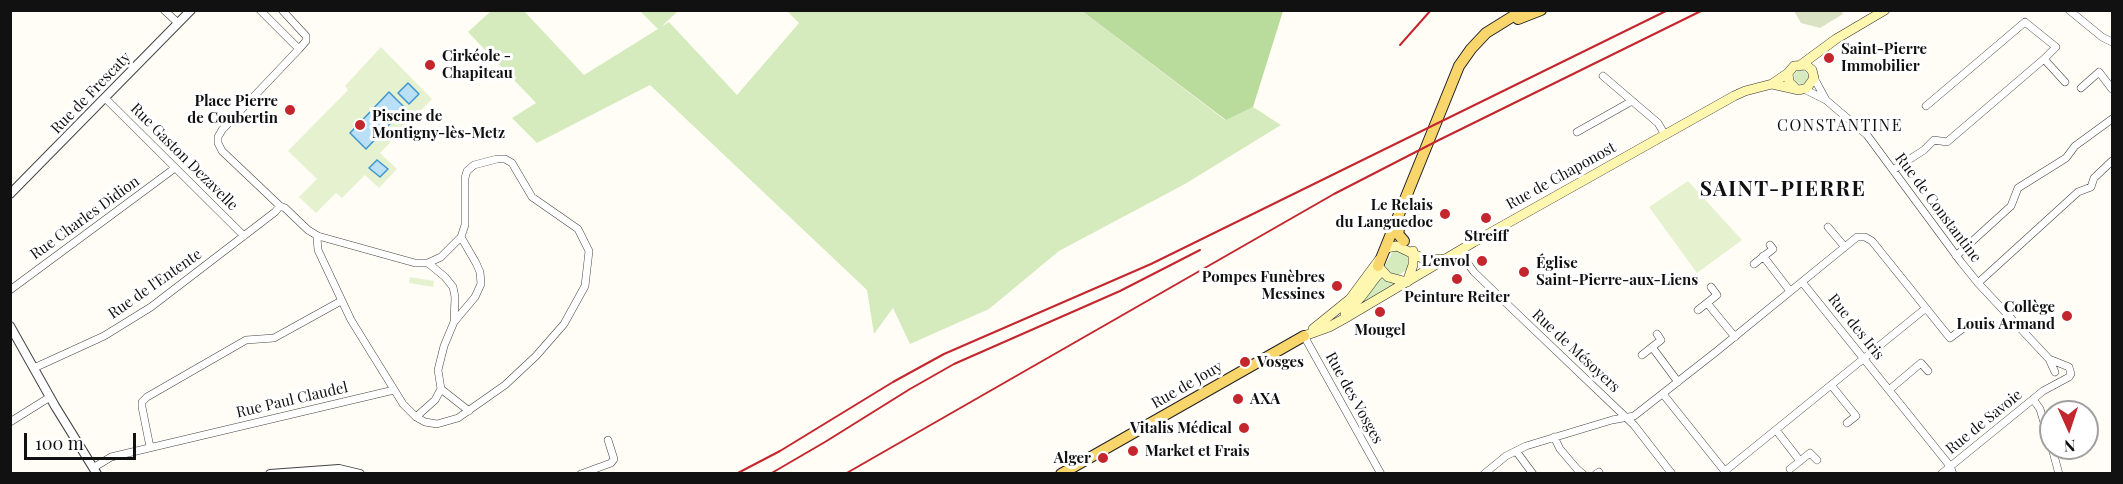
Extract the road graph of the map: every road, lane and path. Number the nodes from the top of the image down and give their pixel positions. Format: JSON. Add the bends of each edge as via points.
{"nodes":[{"id":1,"x":164,"y":10,"type":"edge"},
{"id":2,"x":191,"y":10,"type":"edge"},
{"id":3,"x":260,"y":10,"type":"edge"},
{"id":4,"x":282,"y":10,"type":"edge"},
{"id":5,"x":1523,"y":10,"type":"edge"},
{"id":6,"x":1541,"y":10,"type":"edge"},
{"id":7,"x":1885,"y":10,"type":"edge"},
{"id":8,"x":2069,"y":10,"type":"edge"},
{"id":9,"x":1506,"y":21,"type":"junction"},
{"id":10,"x":178,"y":23,"type":"junction"},
{"id":11,"x":2112,"y":42,"type":"edge"},
{"id":12,"x":299,"y":49,"type":"junction"},
{"id":13,"x":1820,"y":50,"type":"junction"},
{"id":14,"x":2044,"y":59,"type":"junction"},
{"id":15,"x":1802,"y":64,"type":"junction"},
{"id":16,"x":1788,"y":73,"type":"junction"},
{"id":17,"x":1603,"y":76,"type":"dead end"},
{"id":18,"x":1814,"y":76,"type":"junction"},
{"id":19,"x":2065,"y":82,"type":"dead end"},
{"id":20,"x":1772,"y":84,"type":"junction"},
{"id":21,"x":2081,"y":88,"type":"dead end"},
{"id":22,"x":1799,"y":89,"type":"junction"},
{"id":23,"x":2112,"y":89,"type":"edge"},
{"id":24,"x":105,"y":98,"type":"junction"},
{"id":25,"x":1826,"y":100,"type":"junction"},
{"id":26,"x":1632,"y":101,"type":"junction"},
{"id":27,"x":1926,"y":106,"type":"dead end"},
{"id":28,"x":2112,"y":119,"type":"edge"},
{"id":29,"x":1577,"y":132,"type":"dead end"},
{"id":30,"x":1665,"y":135,"type":"junction"},
{"id":31,"x":2112,"y":161,"type":"edge"},
{"id":32,"x":175,"y":168,"type":"junction"},
{"id":33,"x":1893,"y":170,"type":"junction"},
{"id":34,"x":10,"y":194,"type":"edge"},
{"id":35,"x":1407,"y":196,"type":"junction"},
{"id":36,"x":280,"y":206,"type":"junction"},
{"id":37,"x":1828,"y":227,"type":"dead end"},
{"id":38,"x":244,"y":236,"type":"junction"},
{"id":39,"x":318,"y":236,"type":"junction"},
{"id":40,"x":460,"y":237,"type":"junction"},
{"id":41,"x":1404,"y":241,"type":"joint"},
{"id":42,"x":1770,"y":245,"type":"dead end"},
{"id":43,"x":1844,"y":246,"type":"junction"},
{"id":44,"x":1459,"y":252,"type":"junction"},
{"id":45,"x":1413,"y":253,"type":"junction"},
{"id":46,"x":1763,"y":256,"type":"junction"},
{"id":47,"x":1956,"y":256,"type":"junction"},
{"id":48,"x":1383,"y":257,"type":"junction"},
{"id":49,"x":1445,"y":259,"type":"junction"},
{"id":50,"x":428,"y":263,"type":"junction"},
{"id":51,"x":1754,"y":264,"type":"dead end"},
{"id":52,"x":1407,"y":282,"type":"junction"},
{"id":53,"x":1802,"y":282,"type":"junction"},
{"id":54,"x":1978,"y":283,"type":"junction"},
{"id":55,"x":1711,"y":287,"type":"dead end"},
{"id":56,"x":10,"y":290,"type":"edge"},
{"id":57,"x":1790,"y":291,"type":"junction"},
{"id":58,"x":341,"y":301,"type":"junction"},
{"id":59,"x":1707,"y":303,"type":"junction"},
{"id":60,"x":1368,"y":304,"type":"joint"},
{"id":61,"x":1926,"y":308,"type":"junction"},
{"id":62,"x":1698,"y":310,"type":"dead end"},
{"id":63,"x":454,"y":322,"type":"junction"},
{"id":64,"x":1969,"y":324,"type":"dead end"},
{"id":65,"x":10,"y":326,"type":"edge"},
{"id":66,"x":1329,"y":327,"type":"junction"},
{"id":67,"x":1657,"y":334,"type":"dead end"},
{"id":68,"x":1304,"y":336,"type":"junction"},
{"id":69,"x":1735,"y":337,"type":"junction"},
{"id":70,"x":1652,"y":347,"type":"junction"},
{"id":71,"x":1642,"y":356,"type":"dead end"},
{"id":72,"x":1864,"y":359,"type":"junction"},
{"id":73,"x":2049,"y":359,"type":"junction"},
{"id":74,"x":2062,"y":365,"type":"junction"},
{"id":75,"x":34,"y":368,"type":"junction"},
{"id":76,"x":1928,"y":371,"type":"dead end"},
{"id":77,"x":2056,"y":373,"type":"junction"},
{"id":78,"x":2064,"y":380,"type":"junction"},
{"id":79,"x":1678,"y":382,"type":"junction"},
{"id":80,"x":1831,"y":385,"type":"junction"},
{"id":81,"x":441,"y":389,"type":"junction"},
{"id":82,"x":394,"y":390,"type":"junction"},
{"id":83,"x":1889,"y":390,"type":"junction"},
{"id":84,"x":2043,"y":391,"type":"junction"},
{"id":85,"x":1663,"y":394,"type":"junction"},
{"id":86,"x":50,"y":397,"type":"junction"},
{"id":87,"x":2033,"y":399,"type":"junction"},
{"id":88,"x":2039,"y":408,"type":"edge"},
{"id":89,"x":469,"y":411,"type":"junction"},
{"id":90,"x":416,"y":417,"type":"junction"},
{"id":91,"x":1626,"y":418,"type":"junction"},
{"id":92,"x":10,"y":422,"type":"edge"},
{"id":93,"x":1847,"y":423,"type":"dead end"},
{"id":94,"x":1776,"y":430,"type":"junction"},
{"id":95,"x":1554,"y":437,"type":"junction"},
{"id":96,"x":608,"y":440,"type":"dead end"},
{"id":97,"x":150,"y":447,"type":"junction"},
{"id":98,"x":1516,"y":450,"type":"junction"},
{"id":99,"x":1817,"y":460,"type":"dead end"},
{"id":100,"x":1800,"y":461,"type":"junction"},
{"id":101,"x":1790,"y":469,"type":"dead end"},
{"id":102,"x":1952,"y":470,"type":"edge"},
{"id":103,"x":95,"y":471,"type":"edge"},
{"id":104,"x":1726,"y":472,"type":"edge"},
{"id":105,"x":270,"y":474,"type":"edge"},
{"id":106,"x":360,"y":474,"type":"edge"},
{"id":107,"x":581,"y":474,"type":"edge"},
{"id":108,"x":1061,"y":474,"type":"edge"},
{"id":109,"x":1381,"y":474,"type":"edge"},
{"id":110,"x":1484,"y":474,"type":"edge"},
{"id":111,"x":1533,"y":474,"type":"edge"},
{"id":112,"x":1583,"y":474,"type":"edge"},
{"id":113,"x":1672,"y":474,"type":"edge"},
{"id":114,"x":1941,"y":474,"type":"edge"}],
"edges":[{"from":1,"to":10,"type":"street"},
{"from":2,"to":10,"type":"street","name":"Rue de Frescaty"},
{"from":3,"to":12,"type":"street"},
{"from":4,"to":12,"type":"street","via":[[306,36]]},
{"from":5,"to":9,"type":"main road","name":"Rue de Jouy"},
{"from":6,"to":9,"type":"main road"},
{"from":7,"to":13,"type":"main road"},
{"from":8,"to":11,"type":"street"},
{"from":9,"to":35,"type":"main road","name":"Rue de Jouy","via":[[1486,33],[1471,49],[1454,78]]},
{"from":10,"to":24,"type":"street","name":"Rue de Frescaty"},
{"from":12,"to":36,"type":"street","via":[[218,137],[222,151]]},
{"from":13,"to":15,"type":"main road"},
{"from":13,"to":18,"type":"main road"},
{"from":14,"to":19,"type":"street"},
{"from":14,"to":27,"type":"street","via":[[2056,47],[2025,22]]},
{"from":14,"to":33,"type":"street","via":[[1947,142],[1934,140]]},
{"from":15,"to":16,"type":"main road"},
{"from":15,"to":18,"type":"main road","via":[[1810,67]]},
{"from":16,"to":20,"type":"main road","name":"Rue de Chaponost"},
{"from":16,"to":22,"type":"main road","via":[[1789,82]]},
{"from":17,"to":26,"type":"street"},
{"from":18,"to":22,"type":"main road","via":[[1811,85]]},
{"from":18,"to":25,"type":"street","name":"Rue de Constantine"},
{"from":20,"to":22,"type":"main road","name":"Rue de Chaponost"},
{"from":20,"to":30,"type":"main road","name":"Rue de Chaponost","via":[[1734,96]]},
{"from":21,"to":23,"type":"street","via":[[2099,72]]},
{"from":22,"to":25,"type":"street","name":"Rue de Constantine"},
{"from":24,"to":32,"type":"street","name":"Rue Gaston Dezavelle"},
{"from":24,"to":34,"type":"street","name":"Rue de Frescaty"},
{"from":25,"to":33,"type":"street","name":"Rue de Constantine","via":[[1862,130]]},
{"from":26,"to":29,"type":"street"},
{"from":26,"to":30,"type":"street","via":[[1658,123]]},
{"from":28,"to":47,"type":"street","via":[[2075,146],[2066,158],[2018,188],[2011,206]]},
{"from":30,"to":44,"type":"main road","name":"Rue de Chaponost"},
{"from":31,"to":54,"type":"street","name":"Rue de Constantine","via":[[2094,178],[2091,187],[2078,192]]},
{"from":32,"to":38,"type":"street","name":"Rue Gaston Dezavelle"},
{"from":32,"to":56,"type":"street","name":"Rue Charles Didion"},
{"from":33,"to":47,"type":"street","name":"Rue de Constantine"},
{"from":35,"to":41,"type":"main road","via":[[1398,234]]},
{"from":35,"to":48,"type":"main road","name":"Rue de Jouy"},
{"from":36,"to":38,"type":"street","name":"Rue de l'Entente"},
{"from":36,"to":39,"type":"street"},
{"from":37,"to":43,"type":"street"},
{"from":38,"to":75,"type":"street","name":"Rue de l'Entente","via":[[151,307],[104,336]]},
{"from":39,"to":50,"type":"street","via":[[415,263]]},
{"from":39,"to":58,"type":"street","via":[[318,250]]},
{"from":40,"to":50,"type":"street","via":[[441,257]]},
{"from":40,"to":63,"type":"street","via":[[476,263],[481,284]]},
{"from":40,"to":89,"type":"street","via":[[465,225],[467,171],[474,165],[505,159],[512,163],[532,197],[578,229],[589,251],[585,286],[564,324],[506,385]]},
{"from":41,"to":45,"type":"main road"},
{"from":42,"to":46,"type":"street","via":[[1773,249]]},
{"from":43,"to":53,"type":"street"},
{"from":43,"to":61,"type":"street","via":[[1855,238],[1872,241]]},
{"from":44,"to":49,"type":"main road","name":"Rue de Chaponost"},
{"from":44,"to":91,"type":"street","name":"Rue de Mésoyers","via":[[1474,272]]},
{"from":45,"to":48,"type":"main road","via":[[1397,246]]},
{"from":45,"to":49,"type":"main road","via":[[1424,259]]},
{"from":45,"to":52,"type":"main road"},
{"from":46,"to":51,"type":"street"},
{"from":46,"to":57,"type":"street"},
{"from":47,"to":54,"type":"street","name":"Rue de Constantine"},
{"from":48,"to":52,"type":"main road","via":[[1388,277]]},
{"from":48,"to":66,"type":"main road","name":"Rue de Jouy","via":[[1379,274]]},
{"from":48,"to":68,"type":"main road","via":[[1350,299]]},
{"from":49,"to":52,"type":"main road","name":"Rue de Chaponost"},
{"from":50,"to":63,"type":"street","via":[[453,287]]},
{"from":52,"to":60,"type":"main road","name":"Rue de Chaponost"},
{"from":53,"to":57,"type":"street"},
{"from":53,"to":72,"type":"street","name":"Rue des Iris"},
{"from":54,"to":73,"type":"street","name":"Rue de Constantine"},
{"from":55,"to":59,"type":"street","via":[[1717,295]]},
{"from":57,"to":69,"type":"street"},
{"from":58,"to":82,"type":"street"},
{"from":58,"to":97,"type":"street","via":[[274,338],[246,340],[147,397],[142,407]]},
{"from":59,"to":62,"type":"street"},
{"from":59,"to":69,"type":"street"},
{"from":60,"to":66,"type":"main road","name":"Rue de Jouy"},
{"from":61,"to":64,"type":"street","via":[[1950,338]]},
{"from":61,"to":72,"type":"street"},
{"from":63,"to":81,"type":"street","via":[[438,370]]},
{"from":65,"to":75,"type":"street"},
{"from":66,"to":68,"type":"main road","name":"Rue de Jouy"},
{"from":67,"to":70,"type":"street","via":[[1661,340]]},
{"from":68,"to":108,"type":"main road","name":"Rue de Jouy"},
{"from":68,"to":109,"type":"street","name":"Rue des Vosges"},
{"from":69,"to":79,"type":"street"},
{"from":70,"to":71,"type":"street"},
{"from":70,"to":79,"type":"street"},
{"from":72,"to":80,"type":"street"},
{"from":72,"to":83,"type":"street","name":"Rue des Iris"},
{"from":73,"to":74,"type":"street","name":"Rue de Constantine"},
{"from":73,"to":77,"type":"street","name":"Rue de Constantine"},
{"from":74,"to":77,"type":"street"},
{"from":74,"to":78,"type":"street","via":[[2071,370],[2070,377]]},
{"from":75,"to":86,"type":"street"},
{"from":76,"to":83,"type":"street","via":[[1921,363]]},
{"from":77,"to":78,"type":"street","via":[[2057,378]]},
{"from":77,"to":84,"type":"street","name":"Rue de Savoie"},
{"from":78,"to":84,"type":"street","name":"Rue de Savoie"},
{"from":79,"to":85,"type":"street"},
{"from":80,"to":93,"type":"street","via":[[1856,416]]},
{"from":80,"to":94,"type":"street"},
{"from":81,"to":89,"type":"street"},
{"from":81,"to":90,"type":"street"},
{"from":82,"to":90,"type":"street"},
{"from":82,"to":97,"type":"street","name":"Rue Paul Claudel"},
{"from":83,"to":102,"type":"street","name":"Rue des Iris"},
{"from":84,"to":87,"type":"street","name":"Rue de Savoie"},
{"from":85,"to":91,"type":"street"},
{"from":85,"to":104,"type":"street"},
{"from":86,"to":92,"type":"street"},
{"from":86,"to":103,"type":"street"},
{"from":87,"to":88,"type":"street"},
{"from":87,"to":102,"type":"street","name":"Rue de Savoie"},
{"from":89,"to":90,"type":"street","via":[[436,423]]},
{"from":91,"to":95,"type":"street"},
{"from":91,"to":113,"type":"street","name":"Rue de Mésoyers"},
{"from":94,"to":100,"type":"street"},
{"from":94,"to":104,"type":"street"},
{"from":95,"to":98,"type":"street"},
{"from":95,"to":112,"type":"street"},
{"from":96,"to":107,"type":"street","via":[[614,459],[611,463]]},
{"from":97,"to":103,"type":"street","name":"Rue Paul Claudel","via":[[111,458]]},
{"from":98,"to":110,"type":"street"},
{"from":98,"to":111,"type":"street"},
{"from":99,"to":100,"type":"street","via":[[1810,453]]},
{"from":100,"to":101,"type":"street"},
{"from":102,"to":114,"type":"street","name":"Rue de Savoie"},
{"from":105,"to":106,"type":"street","via":[[339,469]]}]}
